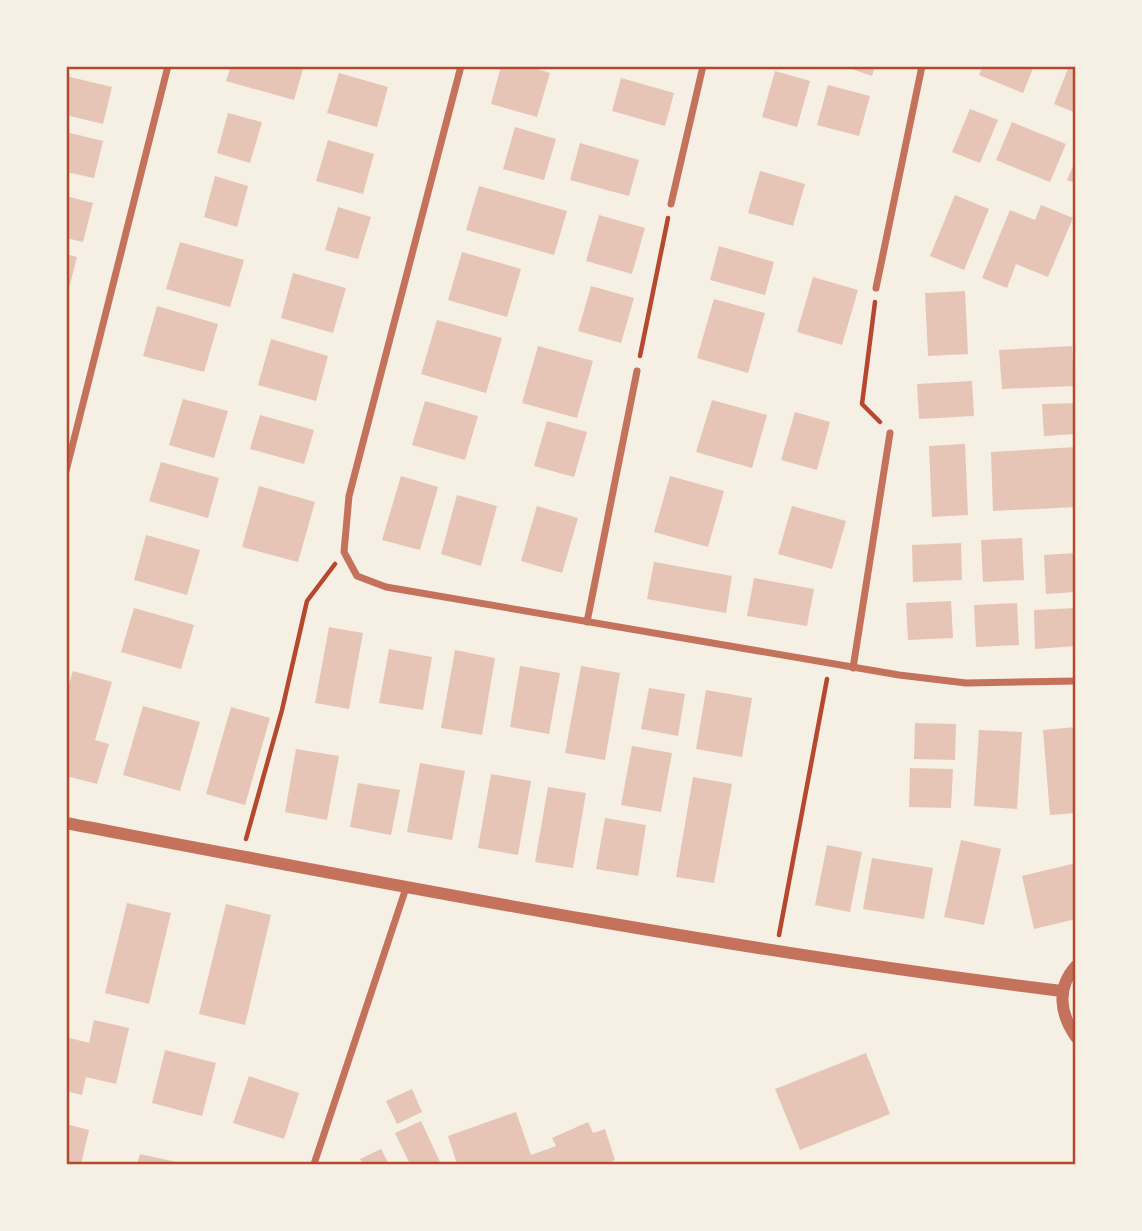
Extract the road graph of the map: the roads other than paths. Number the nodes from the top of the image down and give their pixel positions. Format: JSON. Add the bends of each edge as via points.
{"nodes":[{"id":1,"x":168,"y":66,"type":"edge"},
{"id":2,"x":461,"y":66,"type":"edge"},
{"id":3,"x":703,"y":66,"type":"edge"},
{"id":4,"x":922,"y":66,"type":"edge"},
{"id":5,"x":671,"y":204,"type":"road end"},
{"id":6,"x":876,"y":288,"type":"road end"},
{"id":7,"x":637,"y":371,"type":"road end"},
{"id":8,"x":890,"y":433,"type":"road end"},
{"id":9,"x":66,"y":471,"type":"edge"},
{"id":10,"x":587,"y":622,"type":"junction"},
{"id":11,"x":853,"y":668,"type":"junction"},
{"id":12,"x":1076,"y":681,"type":"edge"},
{"id":13,"x":66,"y":823,"type":"edge"},
{"id":14,"x":406,"y":888,"type":"junction"},
{"id":15,"x":1076,"y":966,"type":"edge"},
{"id":16,"x":1062,"y":990,"type":"junction"},
{"id":17,"x":1076,"y":1037,"type":"edge"},
{"id":18,"x":314,"y":1164,"type":"edge"}],
"edges":[{"from":1,"to":9,"type":"street"},
{"from":2,"to":10,"type":"street","via":[[349,496],[344,552],[357,576],[386,587]]},
{"from":3,"to":5,"type":"street"},
{"from":4,"to":6,"type":"street"},
{"from":7,"to":10,"type":"street"},
{"from":8,"to":11,"type":"street"},
{"from":10,"to":11,"type":"street"},
{"from":11,"to":12,"type":"street","via":[[965,683]]},
{"from":13,"to":14,"type":"street"},
{"from":14,"to":16,"type":"street","via":[[775,953]]},
{"from":14,"to":18,"type":"street"},
{"from":15,"to":16,"type":"street"},
{"from":16,"to":17,"type":"street","via":[[1066,1024]]}]}
